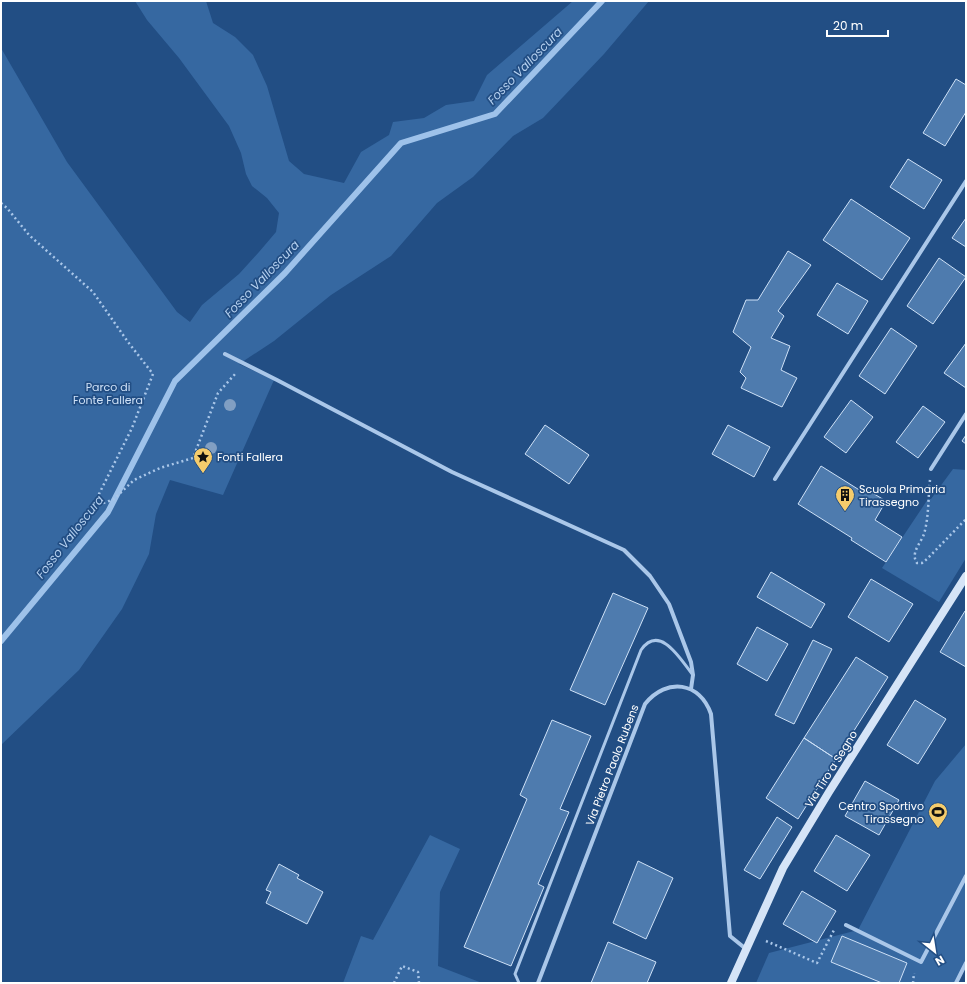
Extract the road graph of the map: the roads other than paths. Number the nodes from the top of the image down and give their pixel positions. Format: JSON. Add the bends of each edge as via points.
{"nodes":[{"id":1,"x":966,"y":181,"type":"edge"},
{"id":2,"x":225,"y":354,"type":"dead end"},
{"id":3,"x":966,"y":414,"type":"edge"},
{"id":4,"x":930,"y":469,"type":"road end"},
{"id":5,"x":775,"y":479,"type":"dead end"},
{"id":6,"x":966,"y":576,"type":"edge"},
{"id":7,"x":693,"y":675,"type":"junction"},
{"id":8,"x":692,"y":689,"type":"junction"},
{"id":9,"x":966,"y":876,"type":"edge"},
{"id":10,"x":846,"y":924,"type":"road end"},
{"id":11,"x":746,"y":948,"type":"junction"},
{"id":12,"x":966,"y":962,"type":"edge"},
{"id":13,"x":519,"y":983,"type":"edge"},
{"id":14,"x":538,"y":983,"type":"edge"},
{"id":15,"x":731,"y":983,"type":"edge"},
{"id":16,"x":956,"y":983,"type":"edge"}],
"edges":[{"from":1,"to":5,"type":"street"},
{"from":2,"to":7,"type":"street","via":[[452,472],[624,550],[650,576],[670,604],[691,662]]},
{"from":3,"to":4,"type":"street"},
{"from":6,"to":11,"type":"main road","name":"Via Tiro a Segno","via":[[783,868]]},
{"from":7,"to":8,"type":"street"},
{"from":7,"to":13,"type":"lane","via":[[671,647],[662,641],[648,642],[641,650],[515,974]]},
{"from":8,"to":11,"type":"street","via":[[702,697],[711,714],[730,936]]},
{"from":8,"to":14,"type":"street","name":"Via Pietro Paolo Rubens","via":[[666,687],[651,696],[646,704]]},
{"from":9,"to":10,"type":"street","via":[[921,962]]},
{"from":11,"to":15,"type":"main road","name":"Via Tiro a Segno"},
{"from":12,"to":16,"type":"street"}]}
